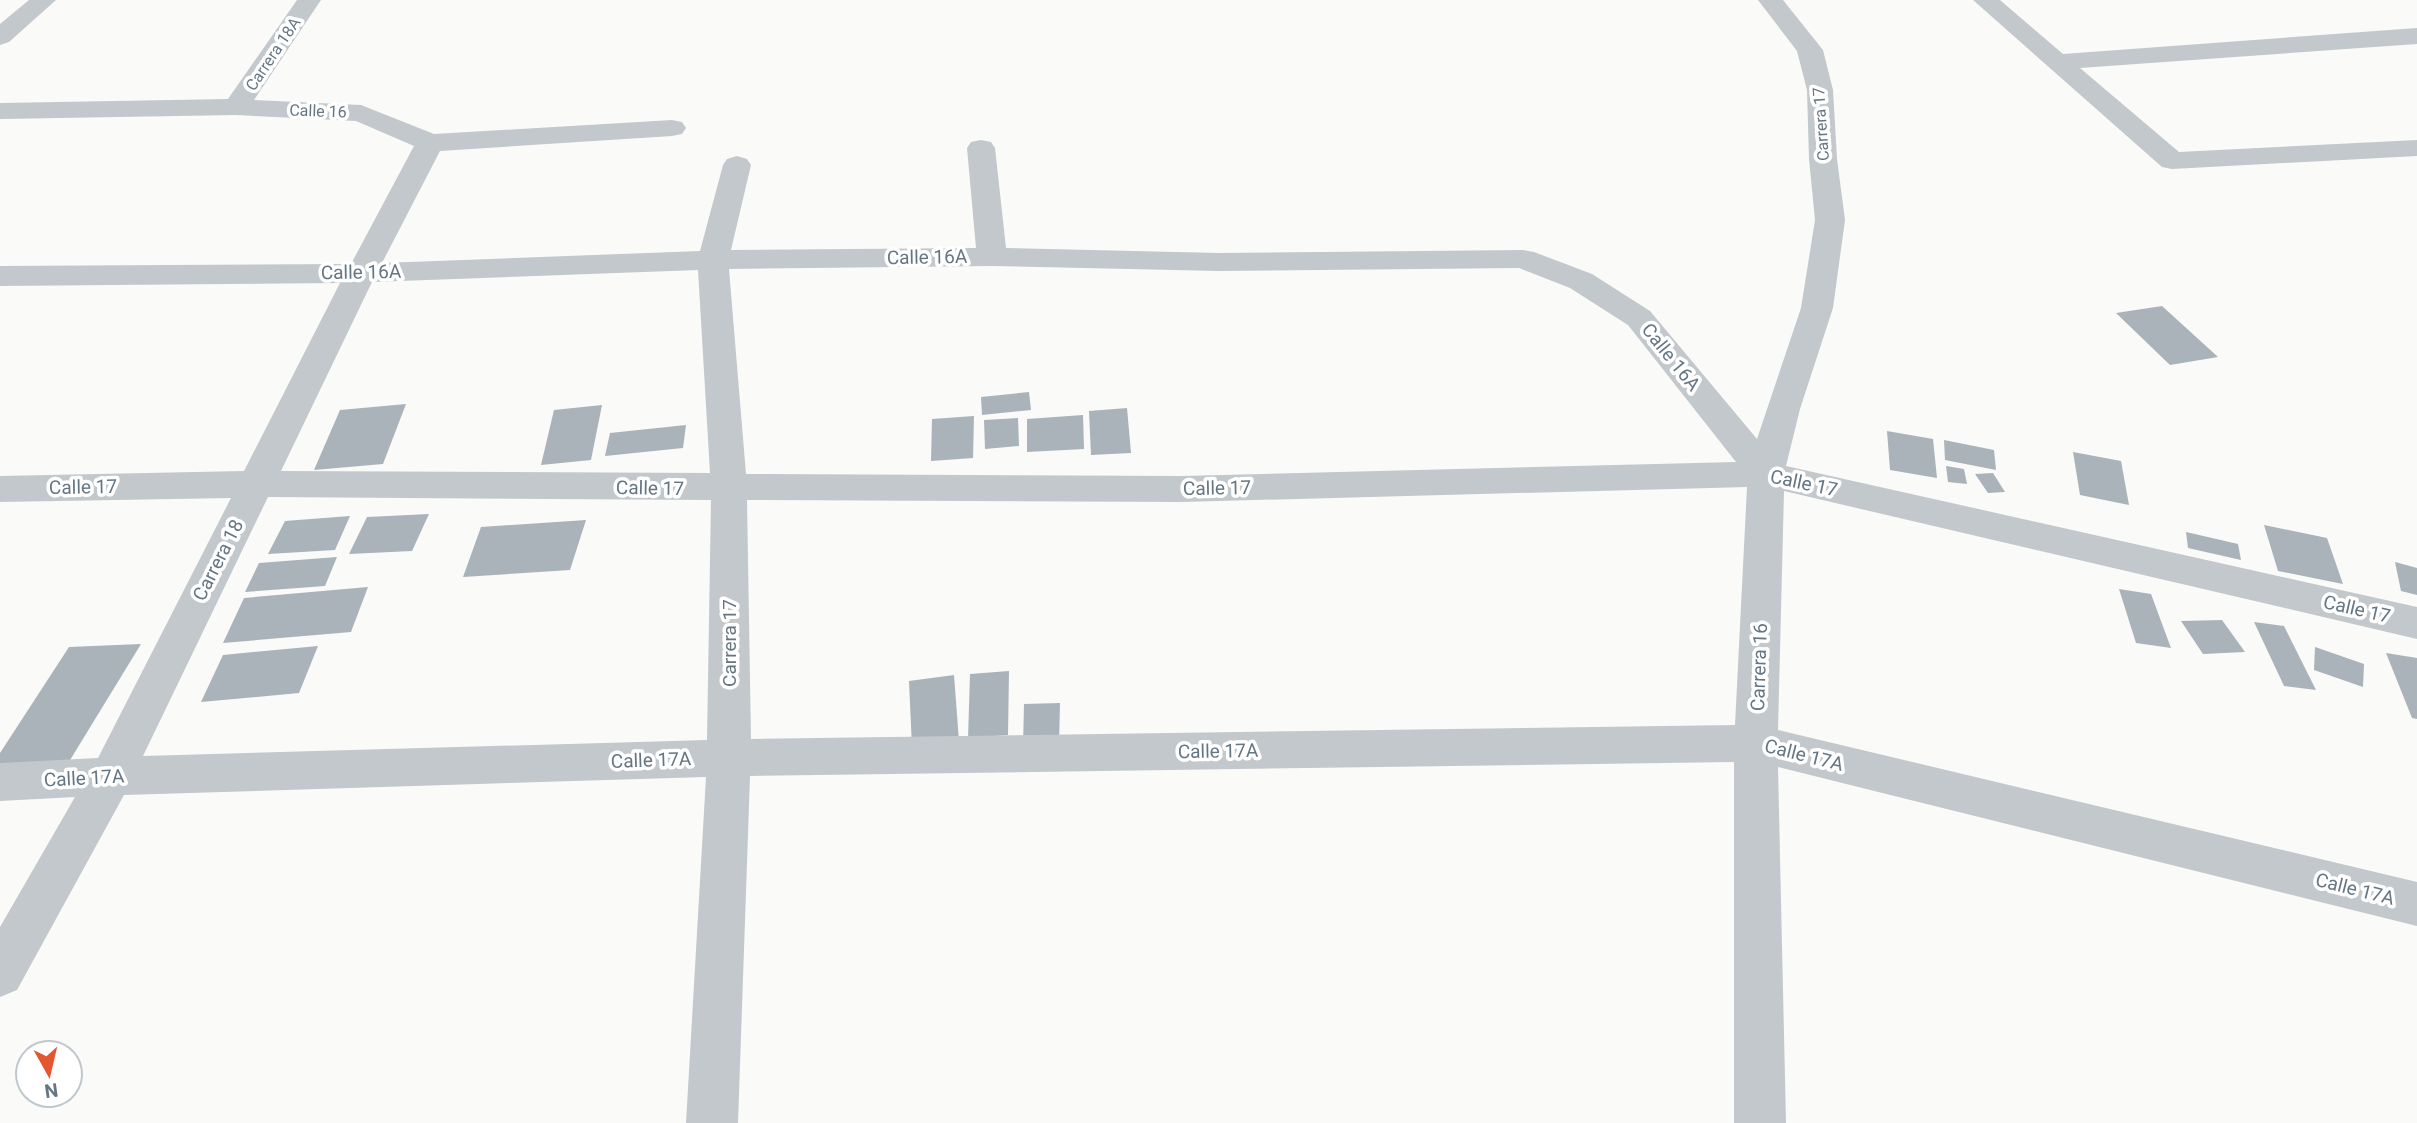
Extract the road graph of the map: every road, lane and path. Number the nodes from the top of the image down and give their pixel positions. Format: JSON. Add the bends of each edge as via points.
{"nodes":[{"id":1,"x":44,"y":0,"type":"edge"},
{"id":2,"x":309,"y":0,"type":"edge"},
{"id":3,"x":1770,"y":0,"type":"edge"},
{"id":4,"x":1985,"y":0,"type":"edge"},
{"id":5,"x":2417,"y":36,"type":"edge"},
{"id":6,"x":0,"y":37,"type":"edge"},
{"id":7,"x":2057,"y":62,"type":"junction"},
{"id":8,"x":236,"y":107,"type":"junction"},
{"id":9,"x":0,"y":111,"type":"edge"},
{"id":10,"x":672,"y":128,"type":"dead end"},
{"id":11,"x":430,"y":143,"type":"junction"},
{"id":12,"x":981,"y":148,"type":"dead end"},
{"id":13,"x":2417,"y":148,"type":"edge"},
{"id":14,"x":737,"y":165,"type":"dead end"},
{"id":15,"x":1830,"y":220,"type":"joint"},
{"id":16,"x":992,"y":257,"type":"junction"},
{"id":17,"x":713,"y":260,"type":"junction"},
{"id":18,"x":360,"y":273,"type":"junction"},
{"id":19,"x":0,"y":276,"type":"edge"},
{"id":20,"x":1766,"y":474,"type":"junction"},
{"id":21,"x":257,"y":484,"type":"junction"},
{"id":22,"x":729,"y":488,"type":"junction"},
{"id":23,"x":0,"y":489,"type":"edge"},
{"id":24,"x":2417,"y":623,"type":"edge"},
{"id":25,"x":1756,"y":743,"type":"junction"},
{"id":26,"x":729,"y":758,"type":"junction"},
{"id":27,"x":111,"y":776,"type":"junction"},
{"id":28,"x":0,"y":782,"type":"edge"},
{"id":29,"x":2417,"y":904,"type":"edge"},
{"id":30,"x":0,"y":974,"type":"edge"},
{"id":31,"x":712,"y":1123,"type":"edge"},
{"id":32,"x":1760,"y":1123,"type":"edge"}],
"edges":[{"from":1,"to":6,"type":"street"},
{"from":2,"to":8,"type":"street","name":"Carrera 18A"},
{"from":3,"to":15,"type":"street","name":"Carrera 17","via":[[1810,50],[1820,90]]},
{"from":4,"to":7,"type":"street"},
{"from":5,"to":7,"type":"street"},
{"from":7,"to":13,"type":"street","via":[[2172,161]]},
{"from":8,"to":9,"type":"street","name":"Calle 16"},
{"from":8,"to":11,"type":"street","name":"Calle 16","via":[[361,113]]},
{"from":10,"to":11,"type":"street","name":"Calle 16"},
{"from":11,"to":18,"type":"street","name":"Carrera 18"},
{"from":12,"to":16,"type":"street"},
{"from":14,"to":17,"type":"street","name":"Carrera 17"},
{"from":15,"to":20,"type":"street","name":"Carrera 16","via":[[1817,308]]},
{"from":16,"to":17,"type":"street","name":"Calle 16A"},
{"from":16,"to":20,"type":"street","name":"Calle 16A","via":[[1219,262],[1523,259],[1581,281],[1639,318]]},
{"from":17,"to":18,"type":"street","name":"Calle 16A"},
{"from":17,"to":22,"type":"street","name":"Carrera 17"},
{"from":18,"to":19,"type":"street","name":"Calle 16A"},
{"from":18,"to":21,"type":"street","name":"Carrera 18"},
{"from":20,"to":22,"type":"street","name":"Calle 17","via":[[1182,489]]},
{"from":20,"to":24,"type":"street","name":"Calle 17"},
{"from":20,"to":25,"type":"street","name":"Carrera 16"},
{"from":21,"to":22,"type":"street","name":"Calle 17"},
{"from":21,"to":23,"type":"street","name":"Calle 17"},
{"from":21,"to":27,"type":"street","name":"Carrera 18"},
{"from":22,"to":26,"type":"street","name":"Carrera 17"},
{"from":25,"to":26,"type":"street","name":"Calle 17A"},
{"from":25,"to":29,"type":"street","name":"Calle 17A"},
{"from":25,"to":32,"type":"street","name":"Carrera 16"},
{"from":26,"to":27,"type":"street","name":"Calle 17A"},
{"from":26,"to":31,"type":"street","name":"Carrera 17"},
{"from":27,"to":28,"type":"street","name":"Calle 17A"},
{"from":27,"to":30,"type":"street","name":"Carrera 18"}]}
